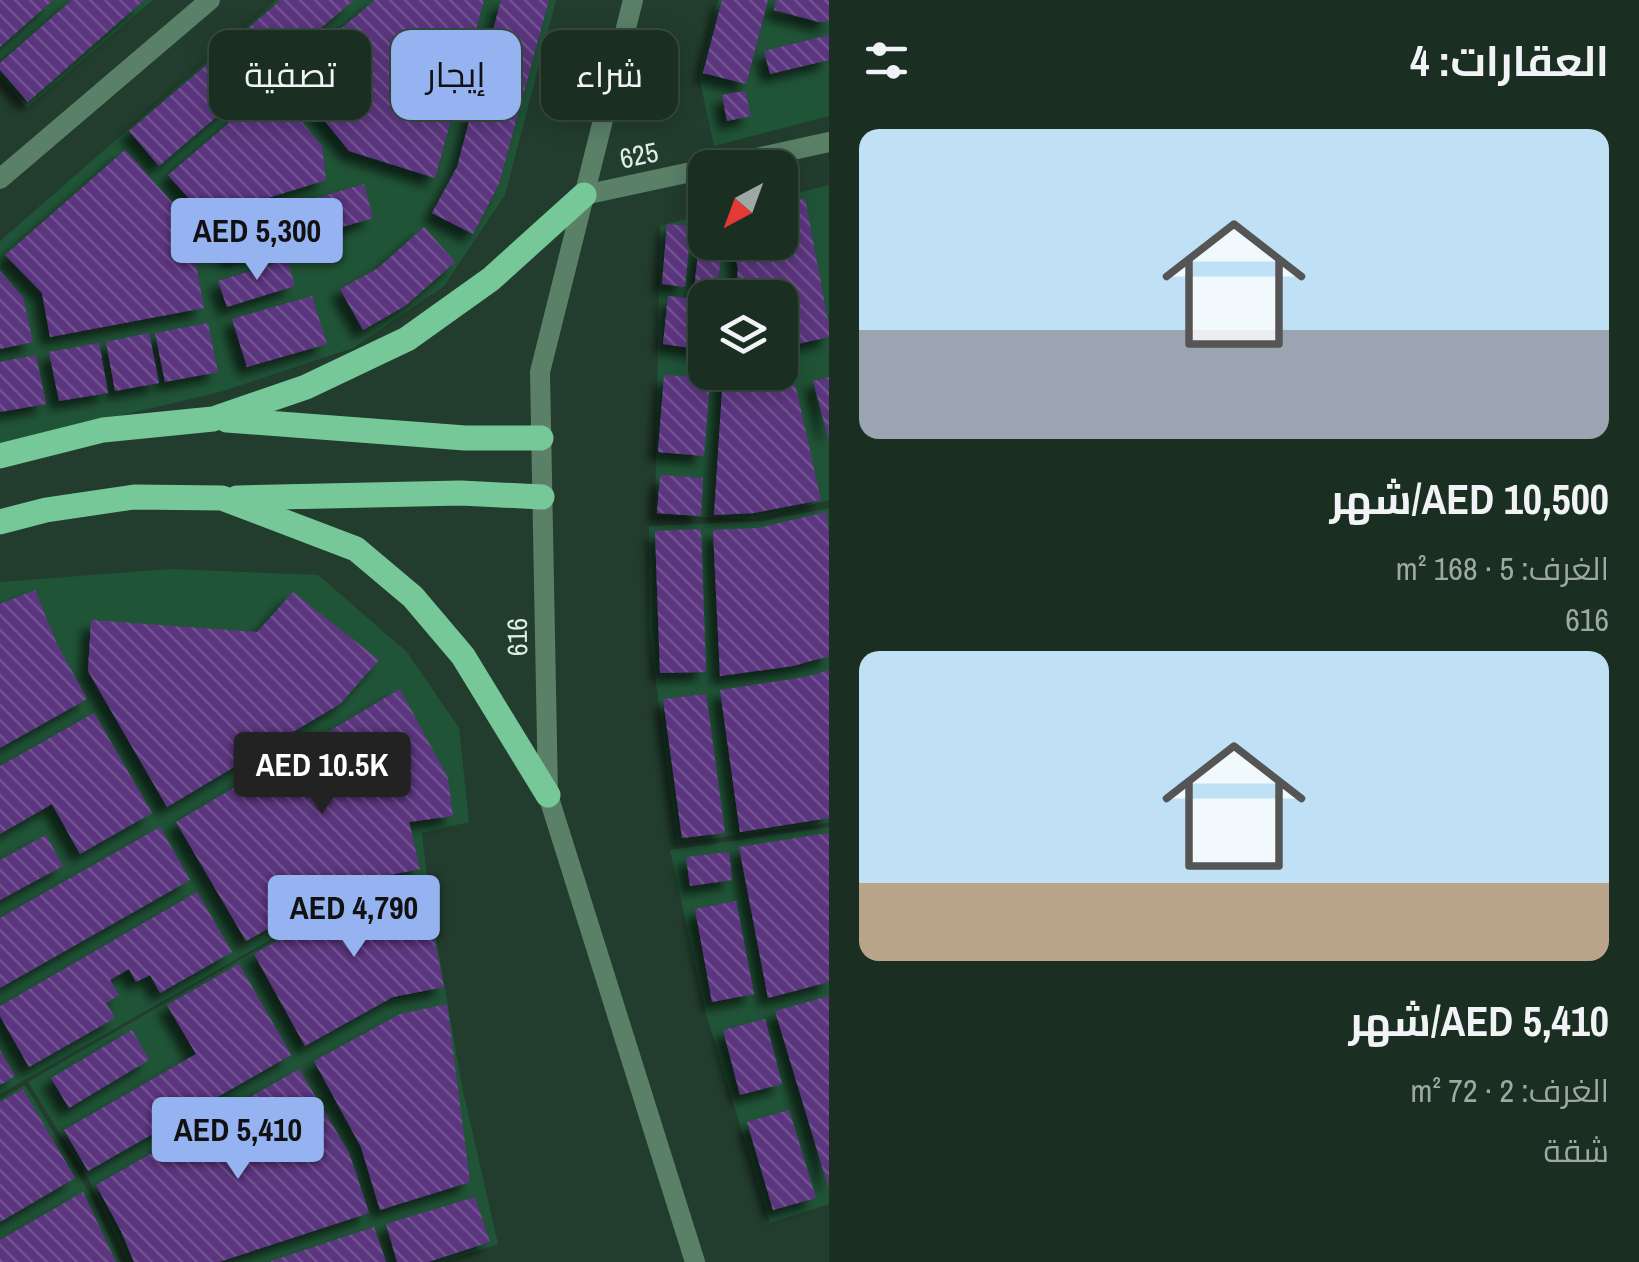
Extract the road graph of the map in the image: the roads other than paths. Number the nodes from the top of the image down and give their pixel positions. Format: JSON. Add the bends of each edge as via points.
{"nodes":[{"id":1,"x":210,"y":0,"type":"edge"},
{"id":2,"x":633,"y":0,"type":"edge"},
{"id":3,"x":829,"y":142,"type":"edge"},
{"id":4,"x":792,"y":150,"type":"edge"},
{"id":5,"x":688,"y":172,"type":"edge"},
{"id":6,"x":0,"y":178,"type":"edge"},
{"id":7,"x":584,"y":194,"type":"junction"},
{"id":8,"x":213,"y":419,"type":"junction"},
{"id":9,"x":542,"y":438,"type":"junction"},
{"id":10,"x":0,"y":456,"type":"edge"},
{"id":11,"x":542,"y":497,"type":"junction"},
{"id":12,"x":222,"y":498,"type":"junction"},
{"id":13,"x":0,"y":522,"type":"edge"},
{"id":14,"x":548,"y":794,"type":"junction"},
{"id":15,"x":695,"y":1262,"type":"edge"}],
"edges":[{"from":1,"to":6,"type":"street"},
{"from":2,"to":7,"type":"street","name":"616"},
{"from":3,"to":4,"type":"street","name":"625"},
{"from":5,"to":7,"type":"street","name":"625"},
{"from":7,"to":8,"type":"main road","via":[[491,279],[408,339]]},
{"from":7,"to":9,"type":"street","name":"616","via":[[540,372]]},
{"from":8,"to":9,"type":"main road"},
{"from":8,"to":10,"type":"main road","via":[[103,430]]},
{"from":9,"to":11,"type":"street","name":"616"},
{"from":11,"to":12,"type":"main road"},
{"from":11,"to":14,"type":"street","name":"616"},
{"from":12,"to":13,"type":"main road","via":[[134,497]]},
{"from":12,"to":14,"type":"main road","via":[[356,549],[413,597],[464,656]]},
{"from":14,"to":15,"type":"street","name":"616"}]}
